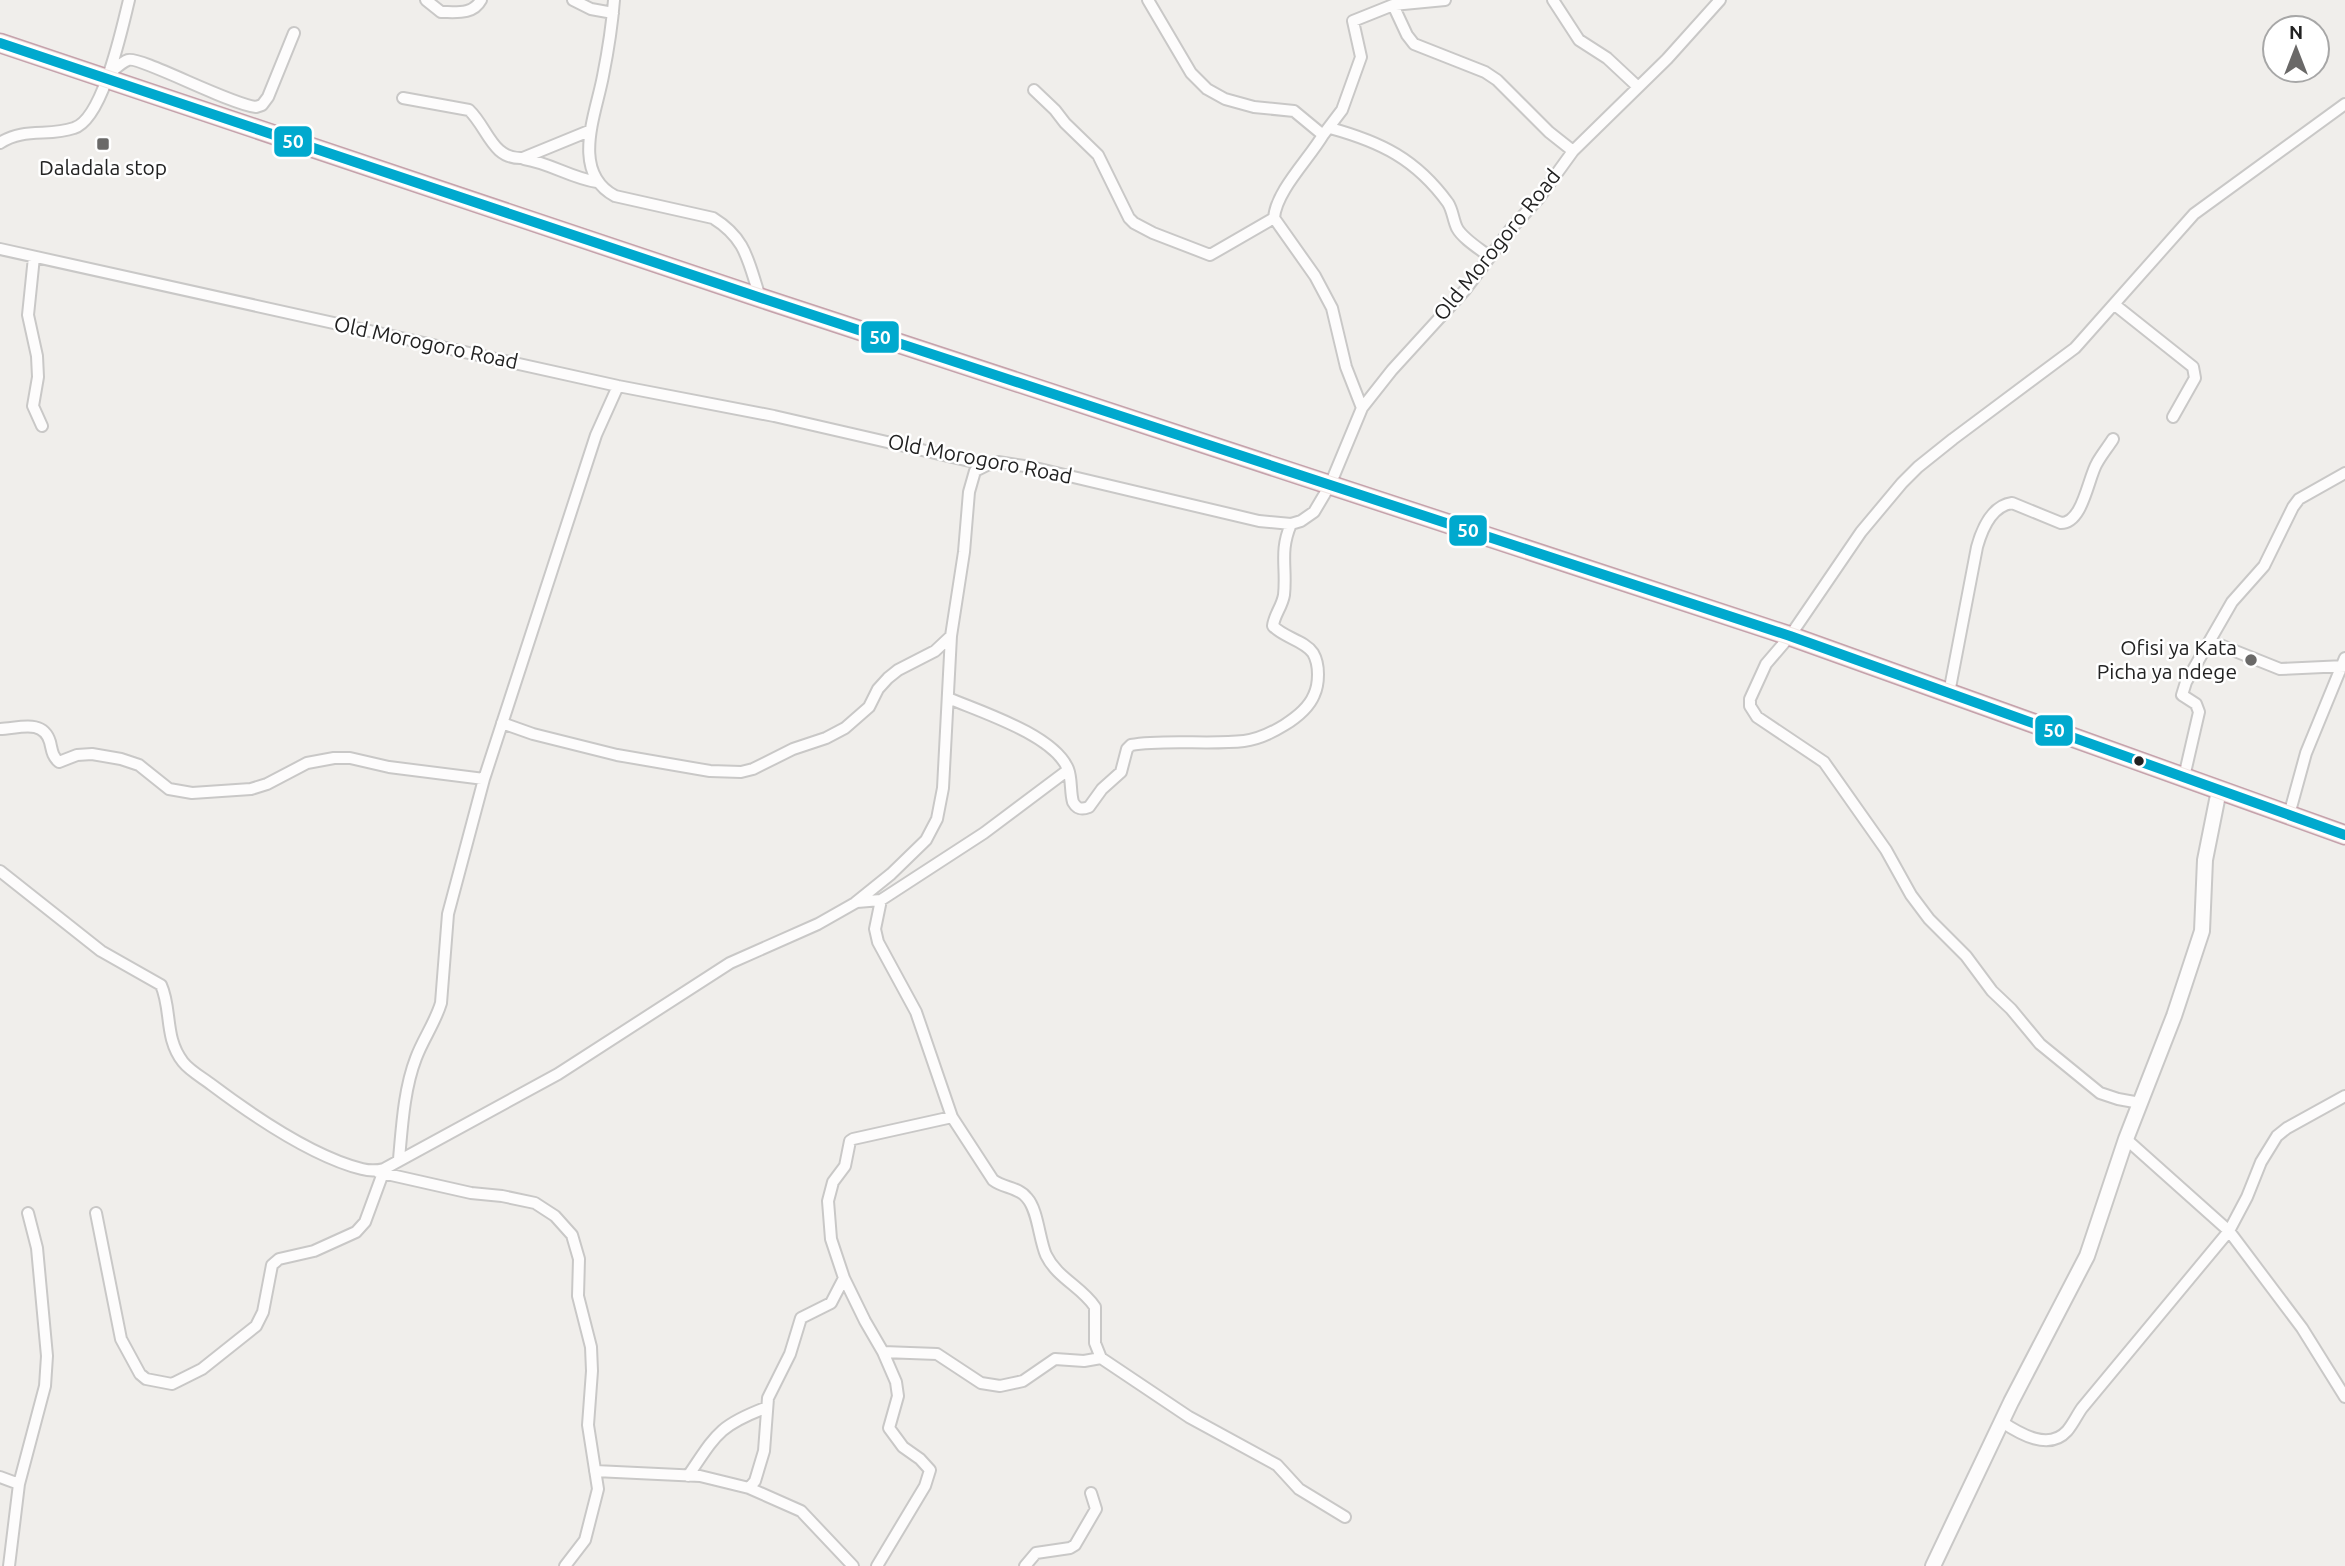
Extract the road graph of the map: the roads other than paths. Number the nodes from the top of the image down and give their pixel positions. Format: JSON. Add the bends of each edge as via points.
{"nodes":[{"id":1,"x":129,"y":0,"type":"edge"},
{"id":2,"x":426,"y":0,"type":"edge"},
{"id":3,"x":481,"y":0,"type":"edge"},
{"id":4,"x":573,"y":0,"type":"edge"},
{"id":5,"x":614,"y":0,"type":"edge"},
{"id":6,"x":1148,"y":0,"type":"edge"},
{"id":7,"x":1445,"y":0,"type":"edge"},
{"id":8,"x":1553,"y":0,"type":"edge"},
{"id":9,"x":1720,"y":0,"type":"edge"},
{"id":10,"x":1393,"y":5,"type":"junction"},
{"id":11,"x":612,"y":13,"type":"junction"},
{"id":12,"x":294,"y":33,"type":"dead end"},
{"id":13,"x":0,"y":43,"type":"edge"},
{"id":14,"x":109,"y":76,"type":"junction"},
{"id":15,"x":1637,"y":86,"type":"junction"},
{"id":16,"x":1034,"y":90,"type":"dead end"},
{"id":17,"x":403,"y":98,"type":"dead end"},
{"id":18,"x":2345,"y":104,"type":"edge"},
{"id":19,"x":589,"y":131,"type":"junction"},
{"id":20,"x":1327,"y":132,"type":"junction"},
{"id":21,"x":0,"y":143,"type":"edge"},
{"id":22,"x":1573,"y":151,"type":"junction"},
{"id":23,"x":523,"y":158,"type":"junction"},
{"id":24,"x":597,"y":182,"type":"junction"},
{"id":25,"x":1274,"y":218,"type":"junction"},
{"id":26,"x":0,"y":249,"type":"edge"},
{"id":27,"x":34,"y":257,"type":"junction"},
{"id":28,"x":1490,"y":257,"type":"junction"},
{"id":29,"x":760,"y":297,"type":"junction"},
{"id":30,"x":2115,"y":305,"type":"junction"},
{"id":31,"x":618,"y":386,"type":"junction"},
{"id":32,"x":1363,"y":408,"type":"junction"},
{"id":33,"x":2173,"y":417,"type":"dead end"},
{"id":34,"x":42,"y":426,"type":"dead end"},
{"id":35,"x":2113,"y":439,"type":"dead end"},
{"id":36,"x":986,"y":465,"type":"junction"},
{"id":37,"x":2345,"y":473,"type":"edge"},
{"id":38,"x":1329,"y":485,"type":"junction"},
{"id":39,"x":1291,"y":524,"type":"junction"},
{"id":40,"x":951,"y":636,"type":"junction"},
{"id":41,"x":1790,"y":636,"type":"junction"},
{"id":42,"x":2210,"y":641,"type":"junction"},
{"id":43,"x":2344,"y":664,"type":"edge"},
{"id":44,"x":1949,"y":693,"type":"junction"},
{"id":45,"x":948,"y":698,"type":"junction"},
{"id":46,"x":502,"y":723,"type":"junction"},
{"id":47,"x":0,"y":729,"type":"edge"},
{"id":48,"x":1068,"y":770,"type":"junction"},
{"id":49,"x":2184,"y":777,"type":"junction"},
{"id":50,"x":484,"y":779,"type":"junction"},
{"id":51,"x":2219,"y":790,"type":"junction"},
{"id":52,"x":2289,"y":815,"type":"junction"},
{"id":53,"x":2345,"y":835,"type":"edge"},
{"id":54,"x":0,"y":871,"type":"edge"},
{"id":55,"x":881,"y":900,"type":"junction"},
{"id":56,"x":855,"y":903,"type":"junction"},
{"id":57,"x":2345,"y":1096,"type":"edge"},
{"id":58,"x":2140,"y":1102,"type":"junction"},
{"id":59,"x":952,"y":1117,"type":"junction"},
{"id":60,"x":2126,"y":1139,"type":"junction"},
{"id":61,"x":399,"y":1159,"type":"junction"},
{"id":62,"x":379,"y":1172,"type":"junction"},
{"id":63,"x":28,"y":1213,"type":"dead end"},
{"id":64,"x":96,"y":1213,"type":"dead end"},
{"id":65,"x":2229,"y":1231,"type":"junction"},
{"id":66,"x":844,"y":1278,"type":"junction"},
{"id":67,"x":883,"y":1352,"type":"junction"},
{"id":68,"x":1101,"y":1359,"type":"junction"},
{"id":69,"x":2345,"y":1397,"type":"edge"},
{"id":70,"x":765,"y":1408,"type":"junction"},
{"id":71,"x":2002,"y":1422,"type":"junction"},
{"id":72,"x":595,"y":1471,"type":"junction"},
{"id":73,"x":688,"y":1476,"type":"junction"},
{"id":74,"x":0,"y":1477,"type":"edge"},
{"id":75,"x":19,"y":1484,"type":"junction"},
{"id":76,"x":749,"y":1488,"type":"junction"},
{"id":77,"x":1091,"y":1493,"type":"dead end"},
{"id":78,"x":1345,"y":1517,"type":"dead end"},
{"id":79,"x":9,"y":1566,"type":"edge"},
{"id":80,"x":565,"y":1566,"type":"edge"},
{"id":81,"x":853,"y":1566,"type":"edge"},
{"id":82,"x":877,"y":1566,"type":"edge"},
{"id":83,"x":1025,"y":1566,"type":"edge"},
{"id":84,"x":1933,"y":1566,"type":"edge"}],
"edges":[{"from":1,"to":14,"type":"street"},
{"from":2,"to":3,"type":"street","via":[[441,12],[467,12]]},
{"from":4,"to":11,"type":"street"},
{"from":5,"to":11,"type":"street"},
{"from":6,"to":20,"type":"street","via":[[1191,73],[1207,89],[1254,107],[1294,111]]},
{"from":7,"to":10,"type":"street"},
{"from":8,"to":15,"type":"street","via":[[1579,40]]},
{"from":9,"to":15,"type":"street","name":"Old Morogoro Road"},
{"from":10,"to":20,"type":"street","via":[[1353,21],[1361,57],[1342,110]]},
{"from":10,"to":22,"type":"street","via":[[1414,44],[1497,80]]},
{"from":11,"to":19,"type":"street"},
{"from":12,"to":14,"type":"street","via":[[262,106],[204,90],[147,62],[128,60]]},
{"from":13,"to":14,"type":"highway"},
{"from":14,"to":21,"type":"street","via":[[85,121],[76,128],[24,132]]},
{"from":14,"to":29,"type":"highway"},
{"from":15,"to":22,"type":"street","name":"Old Morogoro Road"},
{"from":16,"to":25,"type":"street","via":[[1098,155],[1129,218],[1144,229],[1210,255]]},
{"from":17,"to":23,"type":"street","via":[[464,107],[498,151]]},
{"from":18,"to":30,"type":"street","via":[[2194,214]]},
{"from":19,"to":23,"type":"street"},
{"from":19,"to":24,"type":"street"},
{"from":20,"to":25,"type":"street","via":[[1285,191]]},
{"from":20,"to":28,"type":"street","via":[[1357,135],[1397,153],[1447,201],[1458,229]]},
{"from":22,"to":28,"type":"street","name":"Old Morogoro Road"},
{"from":23,"to":24,"type":"street"},
{"from":24,"to":29,"type":"street","via":[[615,196],[713,218],[727,226],[739,239]]},
{"from":25,"to":32,"type":"street","via":[[1315,275],[1332,308],[1346,366]]},
{"from":26,"to":27,"type":"street","name":"Old Morogoro Road"},
{"from":27,"to":31,"type":"street","name":"Old Morogoro Road"},
{"from":27,"to":34,"type":"street","via":[[28,315],[37,356],[33,407]]},
{"from":28,"to":32,"type":"street","name":"Old Morogoro Road"},
{"from":29,"to":38,"type":"highway"},
{"from":30,"to":33,"type":"street","via":[[2193,367],[2195,378]]},
{"from":30,"to":41,"type":"street","via":[[2075,348],[1917,467],[1861,532]]},
{"from":31,"to":36,"type":"street","name":"Old Morogoro Road"},
{"from":31,"to":46,"type":"street","via":[[596,435]]},
{"from":32,"to":38,"type":"street","name":"Old Morogoro Road"},
{"from":35,"to":44,"type":"street","via":[[2067,524],[2012,503],[1994,513],[1983,527]]},
{"from":36,"to":39,"type":"street","name":"Old Morogoro Road","via":[[998,462],[1031,467],[1259,521]]},
{"from":36,"to":40,"type":"street","via":[[975,471],[969,492]]},
{"from":37,"to":42,"type":"street","via":[[2293,506],[2264,566],[2232,603]]},
{"from":38,"to":39,"type":"street","name":"Old Morogoro Road","via":[[1314,512]]},
{"from":38,"to":41,"type":"highway"},
{"from":39,"to":48,"type":"street","via":[[1283,542],[1283,599],[1273,626],[1312,652],[1318,677],[1310,704],[1286,724],[1252,739],[1130,745],[1121,772],[1085,809],[1073,802]]},
{"from":40,"to":45,"type":"street"},
{"from":40,"to":46,"type":"street","via":[[935,652],[888,678],[869,708],[845,728],[741,772],[617,755]]},
{"from":41,"to":44,"type":"highway"},
{"from":41,"to":58,"type":"street","via":[[1766,664],[1752,690],[1750,706],[1757,717],[1824,762],[1886,850],[1911,895],[2040,1044],[2101,1093]]},
{"from":42,"to":43,"type":"street","via":[[2280,669]]},
{"from":42,"to":49,"type":"street","via":[[2183,692],[2199,712]]},
{"from":43,"to":52,"type":"street","via":[[2306,752]]},
{"from":44,"to":49,"type":"highway"},
{"from":45,"to":48,"type":"street","via":[[1037,737],[1058,754]]},
{"from":45,"to":56,"type":"street","via":[[941,807],[933,828],[909,858]]},
{"from":46,"to":50,"type":"street"},
{"from":47,"to":50,"type":"street","via":[[35,727],[47,734],[59,762],[92,754],[121,759],[139,765],[170,789],[184,792],[251,789],[307,764],[334,758]]},
{"from":48,"to":55,"type":"street","via":[[984,833]]},
{"from":49,"to":51,"type":"highway"},
{"from":50,"to":61,"type":"street","via":[[448,914],[437,1017],[415,1059]]},
{"from":51,"to":52,"type":"highway"},
{"from":51,"to":58,"type":"street","via":[[2206,860],[2202,931]]},
{"from":52,"to":53,"type":"highway"},
{"from":54,"to":62,"type":"street","via":[[101,951],[161,985],[173,1044],[183,1062],[198,1074],[289,1136],[361,1169]]},
{"from":55,"to":56,"type":"street"},
{"from":55,"to":59,"type":"street","via":[[875,929],[878,942],[916,1012]]},
{"from":56,"to":61,"type":"street","via":[[730,963],[558,1074]]},
{"from":57,"to":65,"type":"street","via":[[2277,1136]]},
{"from":58,"to":60,"type":"street"},
{"from":59,"to":66,"type":"street","via":[[850,1142],[845,1166],[833,1182],[828,1201],[831,1239]]},
{"from":59,"to":68,"type":"street","via":[[993,1180],[1030,1201],[1051,1264],[1095,1307],[1094,1343]]},
{"from":60,"to":65,"type":"street"},
{"from":60,"to":71,"type":"street","via":[[2087,1256]]},
{"from":61,"to":62,"type":"street"},
{"from":62,"to":64,"type":"street","via":[[365,1222],[356,1232],[314,1251],[279,1259],[272,1265],[256,1326],[202,1369],[172,1384],[140,1374],[121,1339]]},
{"from":62,"to":72,"type":"street","via":[[535,1203],[572,1235],[579,1259],[578,1296],[591,1347],[589,1425]]},
{"from":63,"to":75,"type":"street","via":[[37,1248],[47,1356],[45,1387]]},
{"from":65,"to":69,"type":"street","via":[[2295,1318]]},
{"from":65,"to":71,"type":"street","via":[[2066,1432],[2054,1440],[2040,1440]]},
{"from":66,"to":67,"type":"street"},
{"from":66,"to":70,"type":"street","via":[[831,1303],[801,1318]]},
{"from":67,"to":68,"type":"street","via":[[937,1354],[981,1383],[1000,1386],[1023,1381],[1055,1359]]},
{"from":67,"to":82,"type":"street","via":[[898,1389],[889,1429],[930,1471]]},
{"from":68,"to":78,"type":"street","via":[[1189,1417],[1277,1465],[1299,1489]]},
{"from":70,"to":73,"type":"street","via":[[722,1429]]},
{"from":70,"to":76,"type":"street","via":[[764,1451]]},
{"from":71,"to":84,"type":"street"},
{"from":72,"to":73,"type":"street"},
{"from":72,"to":80,"type":"street","via":[[598,1489],[585,1540]]},
{"from":73,"to":76,"type":"street"},
{"from":74,"to":75,"type":"street"},
{"from":75,"to":79,"type":"street"},
{"from":76,"to":81,"type":"street","via":[[801,1511]]},
{"from":77,"to":83,"type":"street","via":[[1096,1508],[1075,1545],[1036,1553]]}]}
